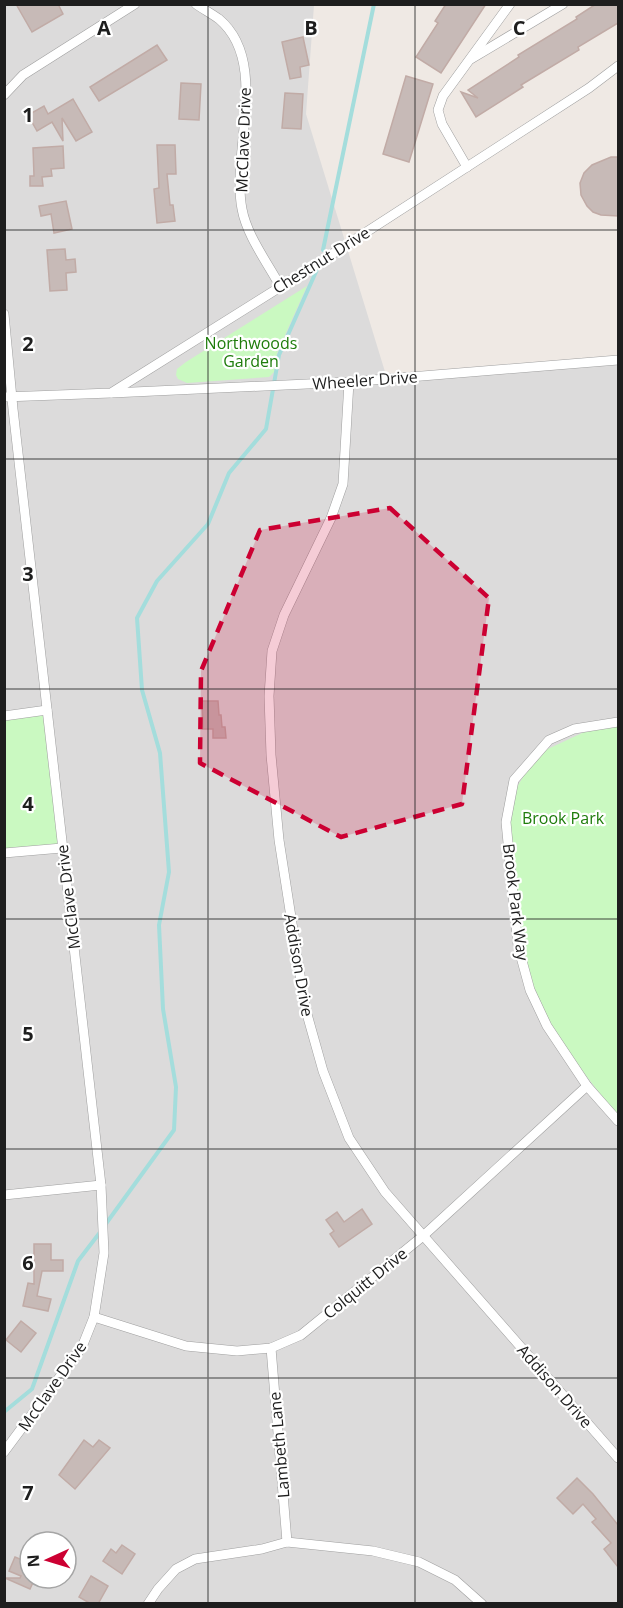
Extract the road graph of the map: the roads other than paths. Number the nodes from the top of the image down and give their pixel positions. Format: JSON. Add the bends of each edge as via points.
{"nodes":[{"id":1,"x":135,"y":4,"type":"edge"},
{"id":2,"x":196,"y":4,"type":"edge"},
{"id":3,"x":510,"y":4,"type":"edge"},
{"id":4,"x":563,"y":4,"type":"edge"},
{"id":5,"x":467,"y":62,"type":"junction"},
{"id":6,"x":618,"y":66,"type":"edge"},
{"id":7,"x":4,"y":95,"type":"edge"},
{"id":8,"x":467,"y":166,"type":"junction"},
{"id":9,"x":280,"y":286,"type":"junction"},
{"id":10,"x":4,"y":314,"type":"edge"},
{"id":11,"x":618,"y":360,"type":"edge"},
{"id":12,"x":349,"y":382,"type":"junction"},
{"id":13,"x":111,"y":393,"type":"junction"},
{"id":14,"x":8,"y":397,"type":"edge"},
{"id":15,"x":47,"y":710,"type":"junction"},
{"id":16,"x":4,"y":716,"type":"edge"},
{"id":17,"x":618,"y":722,"type":"edge"},
{"id":18,"x":62,"y":848,"type":"junction"},
{"id":19,"x":4,"y":853,"type":"edge"},
{"id":20,"x":587,"y":1086,"type":"junction"},
{"id":21,"x":618,"y":1121,"type":"edge"},
{"id":22,"x":101,"y":1185,"type":"junction"},
{"id":23,"x":4,"y":1195,"type":"edge"},
{"id":24,"x":423,"y":1236,"type":"junction"},
{"id":25,"x":94,"y":1317,"type":"junction"},
{"id":26,"x":271,"y":1348,"type":"junction"},
{"id":27,"x":4,"y":1452,"type":"edge"},
{"id":28,"x":618,"y":1458,"type":"edge"},
{"id":29,"x":287,"y":1542,"type":"junction"},
{"id":30,"x":148,"y":1604,"type":"edge"},
{"id":31,"x":482,"y":1604,"type":"edge"}],
"edges":[{"from":1,"to":7,"type":"street","via":[[23,75]]},
{"from":2,"to":9,"type":"street","name":"McClave Drive","via":[[220,20],[234,38],[241,56],[246,81],[242,209],[248,229]]},
{"from":3,"to":5,"type":"street"},
{"from":4,"to":5,"type":"street"},
{"from":5,"to":8,"type":"street","via":[[438,110]]},
{"from":6,"to":8,"type":"street","name":"Chestnut Drive"},
{"from":8,"to":9,"type":"street","name":"Chestnut Drive"},
{"from":9,"to":13,"type":"street","name":"Chestnut Drive"},
{"from":10,"to":14,"type":"street","name":"McClave Drive"},
{"from":11,"to":12,"type":"street","name":"Wheeler Drive"},
{"from":12,"to":13,"type":"street","name":"Wheeler Drive"},
{"from":12,"to":24,"type":"street","name":"Addison Drive","via":[[343,483],[272,651],[271,755],[279,840],[305,1007],[323,1071],[349,1138],[386,1192]]},
{"from":13,"to":14,"type":"street"},
{"from":14,"to":15,"type":"street","name":"McClave Drive"},
{"from":15,"to":16,"type":"street"},
{"from":15,"to":18,"type":"street","name":"McClave Drive"},
{"from":17,"to":20,"type":"street","name":"Brook Park Way","via":[[574,729],[549,740],[514,780],[506,822],[518,946],[530,990],[547,1026]]},
{"from":18,"to":19,"type":"street"},
{"from":18,"to":22,"type":"street","name":"McClave Drive"},
{"from":20,"to":21,"type":"street","name":"Brook Park Way"},
{"from":20,"to":24,"type":"street","name":"Colquitt Drive"},
{"from":22,"to":23,"type":"street"},
{"from":22,"to":25,"type":"street","name":"McClave Drive","via":[[104,1253]]},
{"from":24,"to":26,"type":"street","name":"Colquitt Drive","via":[[301,1335]]},
{"from":24,"to":28,"type":"street","name":"Addison Drive"},
{"from":25,"to":26,"type":"street","name":"Colquitt Drive","via":[[186,1346],[237,1351]]},
{"from":25,"to":27,"type":"street","name":"McClave Drive","via":[[82,1347]]},
{"from":26,"to":29,"type":"street","name":"Lambeth Lane"},
{"from":29,"to":30,"type":"street","via":[[195,1559],[176,1569]]},
{"from":29,"to":31,"type":"street","via":[[372,1551],[418,1562],[455,1580]]}]}
